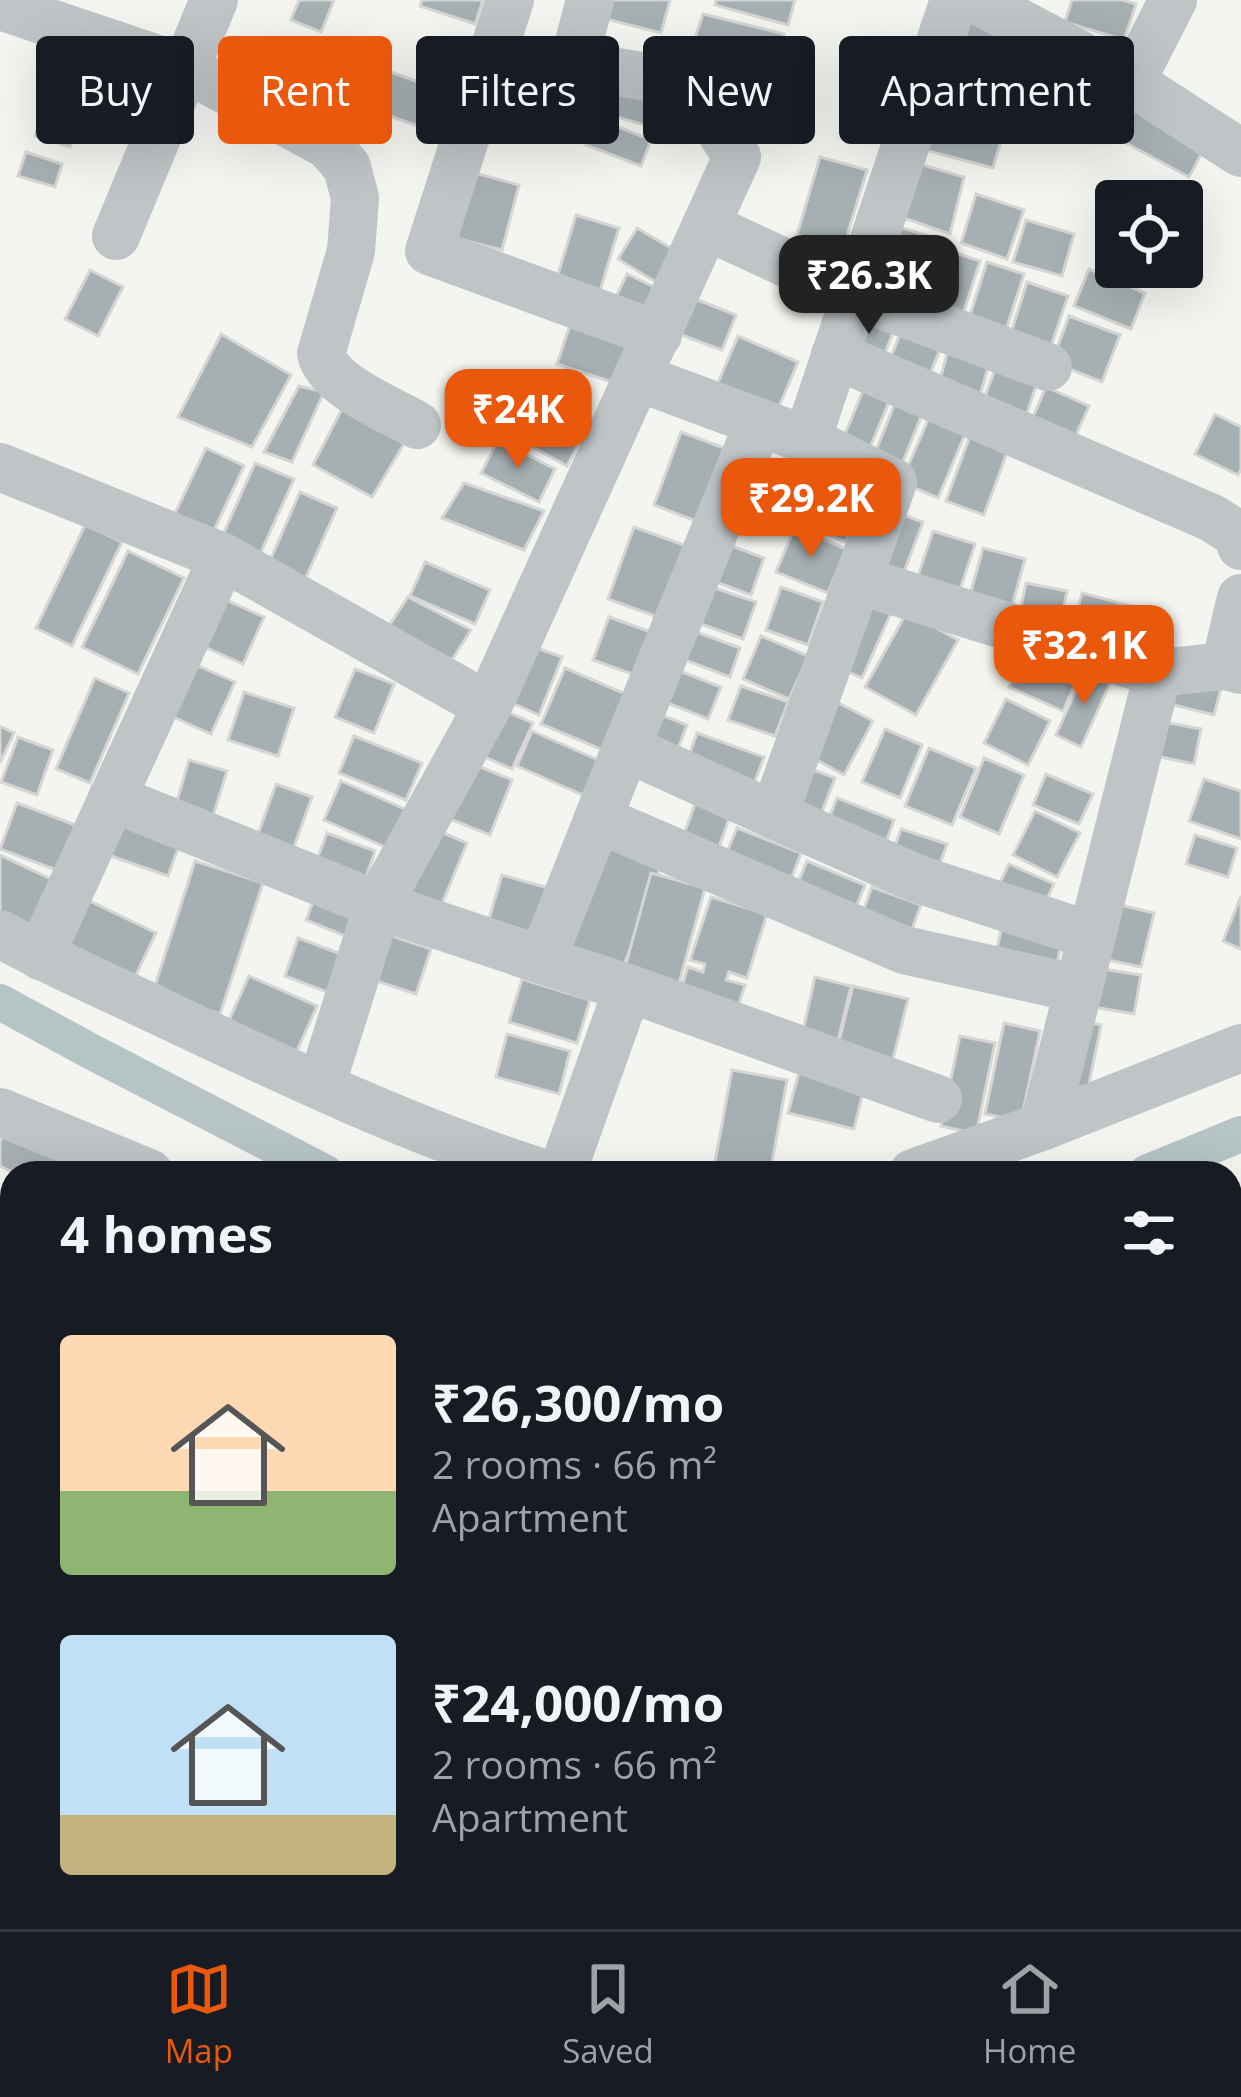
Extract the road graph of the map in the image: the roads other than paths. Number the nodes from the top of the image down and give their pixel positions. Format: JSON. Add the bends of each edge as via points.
{"nodes":[{"id":1,"x":214,"y":0,"type":"edge"},
{"id":2,"x":510,"y":0,"type":"edge"},
{"id":3,"x":590,"y":0,"type":"edge"},
{"id":4,"x":954,"y":0,"type":"edge"},
{"id":5,"x":977,"y":0,"type":"edge"},
{"id":6,"x":1173,"y":0,"type":"edge"},
{"id":7,"x":0,"y":6,"type":"edge"},
{"id":8,"x":89,"y":36,"type":"edge"},
{"id":9,"x":1045,"y":36,"type":"edge"},
{"id":10,"x":194,"y":51,"type":"edge"},
{"id":11,"x":194,"y":73,"type":"edge"},
{"id":12,"x":1134,"y":76,"type":"edge"},
{"id":13,"x":1134,"y":84,"type":"edge"},
{"id":14,"x":155,"y":144,"type":"edge"},
{"id":15,"x":1241,"y":153,"type":"edge"},
{"id":16,"x":706,"y":226,"type":"junction"},
{"id":17,"x":353,"y":231,"type":"junction"},
{"id":18,"x":116,"y":236,"type":"dead end"},
{"id":19,"x":429,"y":251,"type":"junction"},
{"id":20,"x":855,"y":295,"type":"junction"},
{"id":21,"x":835,"y":355,"type":"junction"},
{"id":22,"x":647,"y":356,"type":"junction"},
{"id":23,"x":1048,"y":367,"type":"dead end"},
{"id":24,"x":759,"y":422,"type":"junction"},
{"id":25,"x":417,"y":425,"type":"dead end"},
{"id":26,"x":807,"y":440,"type":"junction"},
{"id":27,"x":1,"y":471,"type":"edge"},
{"id":28,"x":1241,"y":546,"type":"edge"},
{"id":29,"x":223,"y":557,"type":"junction"},
{"id":30,"x":858,"y":580,"type":"junction"},
{"id":31,"x":1241,"y":598,"type":"edge"},
{"id":32,"x":1233,"y":668,"type":"edge"},
{"id":33,"x":1157,"y":673,"type":"junction"},
{"id":34,"x":488,"y":706,"type":"junction"},
{"id":35,"x":626,"y":748,"type":"junction"},
{"id":36,"x":112,"y":798,"type":"junction"},
{"id":37,"x":774,"y":815,"type":"junction"},
{"id":38,"x":598,"y":819,"type":"junction"},
{"id":39,"x":378,"y":904,"type":"junction"},
{"id":40,"x":1092,"y":936,"type":"junction"},
{"id":41,"x":20,"y":945,"type":"edge"},
{"id":42,"x":542,"y":960,"type":"junction"},
{"id":43,"x":628,"y":988,"type":"junction"},
{"id":44,"x":1078,"y":989,"type":"junction"},
{"id":45,"x":1241,"y":1048,"type":"edge"},
{"id":46,"x":321,"y":1086,"type":"junction"},
{"id":47,"x":938,"y":1099,"type":"dead end"},
{"id":48,"x":0,"y":1112,"type":"edge"},
{"id":49,"x":1044,"y":1126,"type":"junction"},
{"id":50,"x":120,"y":1161,"type":"edge"},
{"id":51,"x":506,"y":1161,"type":"edge"},
{"id":52,"x":566,"y":1161,"type":"edge"},
{"id":53,"x":946,"y":1161,"type":"edge"}],
"edges":[{"from":1,"to":10,"type":"street"},
{"from":2,"to":19,"type":"street"},
{"from":3,"to":16,"type":"street","via":[[575,56],[689,84],[737,157]]},
{"from":4,"to":20,"type":"street"},
{"from":5,"to":9,"type":"street"},
{"from":6,"to":12,"type":"street"},
{"from":7,"to":8,"type":"street"},
{"from":11,"to":17,"type":"street","via":[[328,145],[347,167]]},
{"from":13,"to":15,"type":"street"},
{"from":14,"to":18,"type":"street"},
{"from":16,"to":20,"type":"street"},
{"from":16,"to":22,"type":"street"},
{"from":17,"to":19,"type":"street"},
{"from":17,"to":25,"type":"street","via":[[323,364]]},
{"from":19,"to":22,"type":"street"},
{"from":20,"to":21,"type":"street"},
{"from":20,"to":23,"type":"street"},
{"from":21,"to":26,"type":"street"},
{"from":21,"to":28,"type":"street","via":[[1212,518]]},
{"from":22,"to":24,"type":"street"},
{"from":22,"to":34,"type":"street"},
{"from":24,"to":26,"type":"street"},
{"from":24,"to":35,"type":"street"},
{"from":26,"to":30,"type":"street","via":[[893,482]]},
{"from":27,"to":29,"type":"street"},
{"from":29,"to":34,"type":"street"},
{"from":29,"to":36,"type":"street"},
{"from":30,"to":33,"type":"street"},
{"from":30,"to":37,"type":"street"},
{"from":31,"to":32,"type":"street"},
{"from":32,"to":33,"type":"street"},
{"from":33,"to":40,"type":"street"},
{"from":34,"to":39,"type":"street"},
{"from":35,"to":37,"type":"street"},
{"from":35,"to":38,"type":"street"},
{"from":36,"to":39,"type":"street"},
{"from":36,"to":41,"type":"street"},
{"from":37,"to":40,"type":"street","via":[[918,879]]},
{"from":38,"to":42,"type":"street"},
{"from":38,"to":44,"type":"street","via":[[904,950]]},
{"from":39,"to":42,"type":"street"},
{"from":39,"to":46,"type":"street"},
{"from":40,"to":44,"type":"street"},
{"from":41,"to":46,"type":"street"},
{"from":42,"to":43,"type":"street"},
{"from":43,"to":47,"type":"street"},
{"from":43,"to":52,"type":"street"},
{"from":44,"to":49,"type":"street"},
{"from":45,"to":49,"type":"street"},
{"from":46,"to":51,"type":"street"},
{"from":48,"to":50,"type":"street"},
{"from":49,"to":53,"type":"street"}]}
